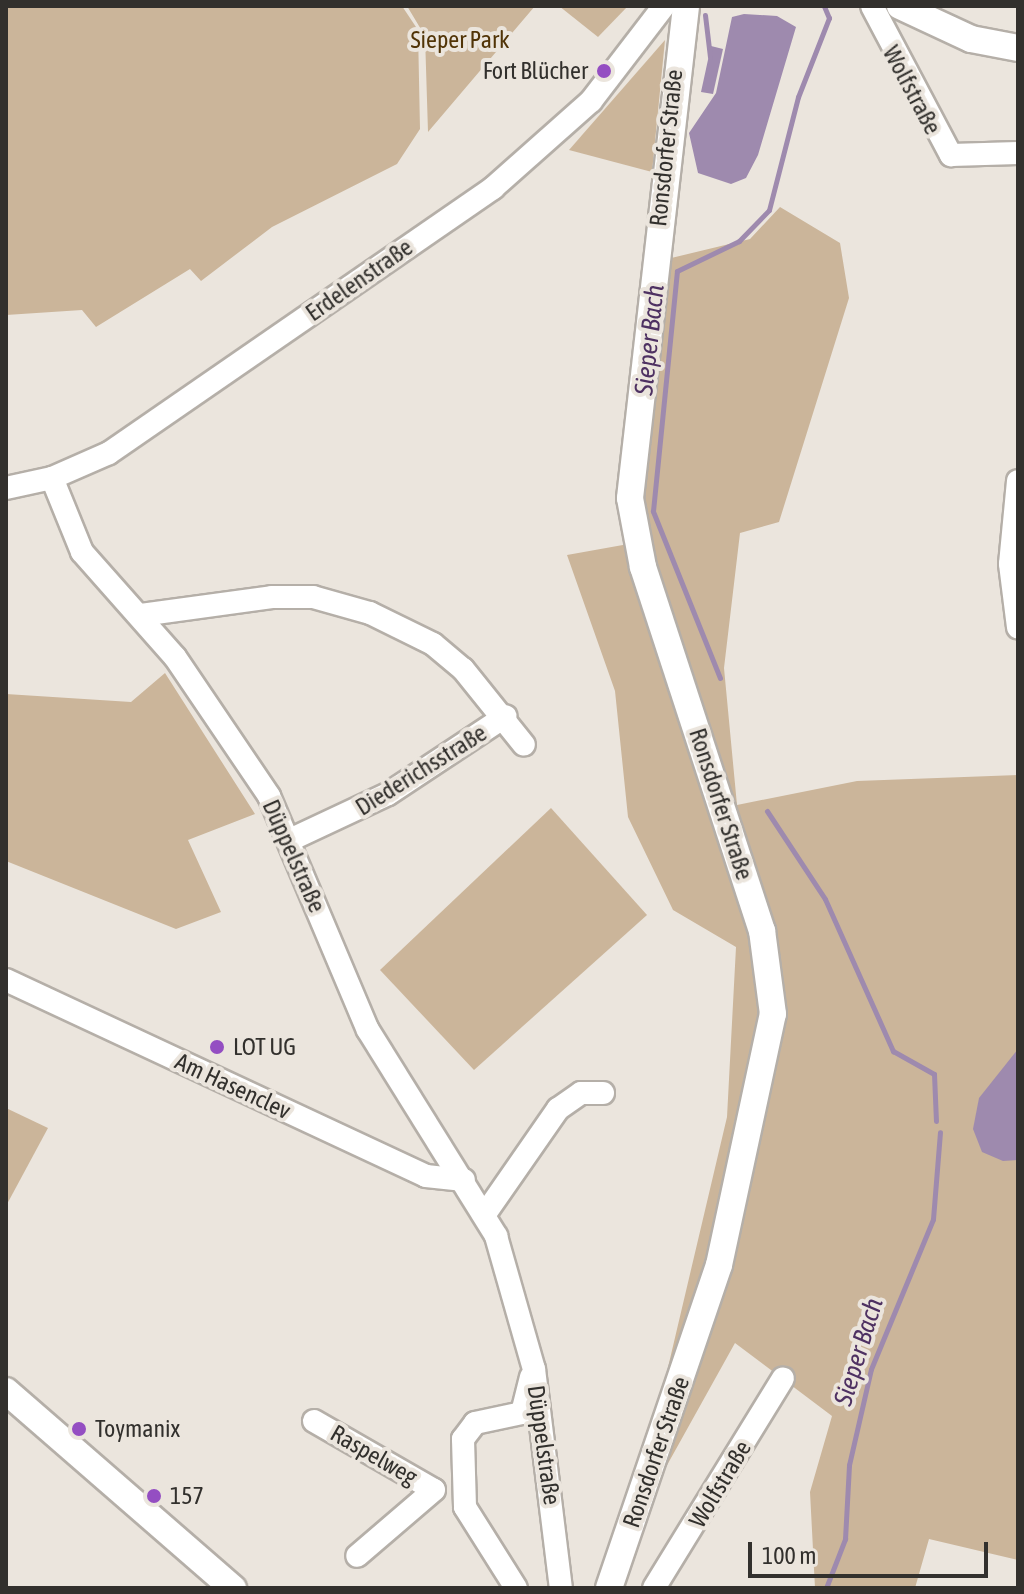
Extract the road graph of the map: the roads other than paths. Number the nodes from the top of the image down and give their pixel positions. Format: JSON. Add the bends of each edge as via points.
{"nodes":[{"id":1,"x":664,"y":6,"type":"edge"},
{"id":2,"x":686,"y":6,"type":"edge"},
{"id":3,"x":872,"y":6,"type":"edge"},
{"id":4,"x":900,"y":6,"type":"edge"},
{"id":5,"x":1018,"y":48,"type":"edge"},
{"id":6,"x":1018,"y":153,"type":"edge"},
{"id":7,"x":52,"y":478,"type":"junction"},
{"id":8,"x":1018,"y":481,"type":"edge"},
{"id":9,"x":6,"y":488,"type":"edge"},
{"id":10,"x":141,"y":615,"type":"junction"},
{"id":11,"x":1018,"y":627,"type":"edge"},
{"id":12,"x":506,"y":716,"type":"junction"},
{"id":13,"x":524,"y":745,"type":"dead end"},
{"id":14,"x":292,"y":839,"type":"junction"},
{"id":15,"x":6,"y":980,"type":"edge"},
{"id":16,"x":603,"y":1093,"type":"dead end"},
{"id":17,"x":464,"y":1180,"type":"junction"},
{"id":18,"x":485,"y":1214,"type":"junction"},
{"id":19,"x":534,"y":1373,"type":"junction"},
{"id":20,"x":783,"y":1378,"type":"dead end"},
{"id":21,"x":6,"y":1391,"type":"edge"},
{"id":22,"x":314,"y":1421,"type":"dead end"},
{"id":23,"x":434,"y":1490,"type":"junction"},
{"id":24,"x":464,"y":1494,"type":"junction"},
{"id":25,"x":357,"y":1556,"type":"dead end"},
{"id":26,"x":233,"y":1588,"type":"edge"},
{"id":27,"x":516,"y":1588,"type":"edge"},
{"id":28,"x":561,"y":1588,"type":"edge"},
{"id":29,"x":609,"y":1588,"type":"edge"},
{"id":30,"x":654,"y":1588,"type":"edge"}],
"edges":[{"from":1,"to":7,"type":"street","name":"Erdelenstraße","via":[[591,101],[524,164],[125,443]]},
{"from":2,"to":29,"type":"main road","name":"Ronsdorfer Straße","via":[[630,498],[635,542],[762,931],[773,1014],[719,1265]]},
{"from":3,"to":6,"type":"street","name":"Wolfstraße","via":[[941,145],[951,155]]},
{"from":4,"to":5,"type":"main road","via":[[971,39]]},
{"from":7,"to":9,"type":"street","name":"Erdelenstraße"},
{"from":7,"to":10,"type":"street","name":"Düppelstraße","via":[[82,552],[125,606]]},
{"from":8,"to":11,"type":"street","via":[[1010,564]]},
{"from":10,"to":12,"type":"street","name":"Diederichsstraße","via":[[272,597],[343,604],[433,644]]},
{"from":10,"to":14,"type":"street","name":"Düppelstraße","via":[[201,693]]},
{"from":12,"to":13,"type":"street","name":"Diederichsstraße"},
{"from":12,"to":14,"type":"street","name":"Diederichsstraße","via":[[388,794]]},
{"from":14,"to":17,"type":"street","name":"Düppelstraße","via":[[368,1030]]},
{"from":15,"to":17,"type":"street","name":"Am Hasenclev","via":[[426,1176]]},
{"from":16,"to":18,"type":"street","via":[[581,1093],[558,1109]]},
{"from":17,"to":18,"type":"street","name":"Düppelstraße"},
{"from":18,"to":19,"type":"street","name":"Düppelstraße","via":[[516,1294]]},
{"from":19,"to":24,"type":"street","via":[[522,1413],[467,1427]]},
{"from":19,"to":28,"type":"street","name":"Düppelstraße"},
{"from":20,"to":30,"type":"street","name":"Wolfstraße"},
{"from":21,"to":26,"type":"main road"},
{"from":22,"to":23,"type":"street","name":"Raspelweg"},
{"from":23,"to":24,"type":"street","name":"Raspelweg"},
{"from":23,"to":25,"type":"street","name":"Raspelweg"},
{"from":24,"to":27,"type":"street","via":[[472,1525]]}]}
